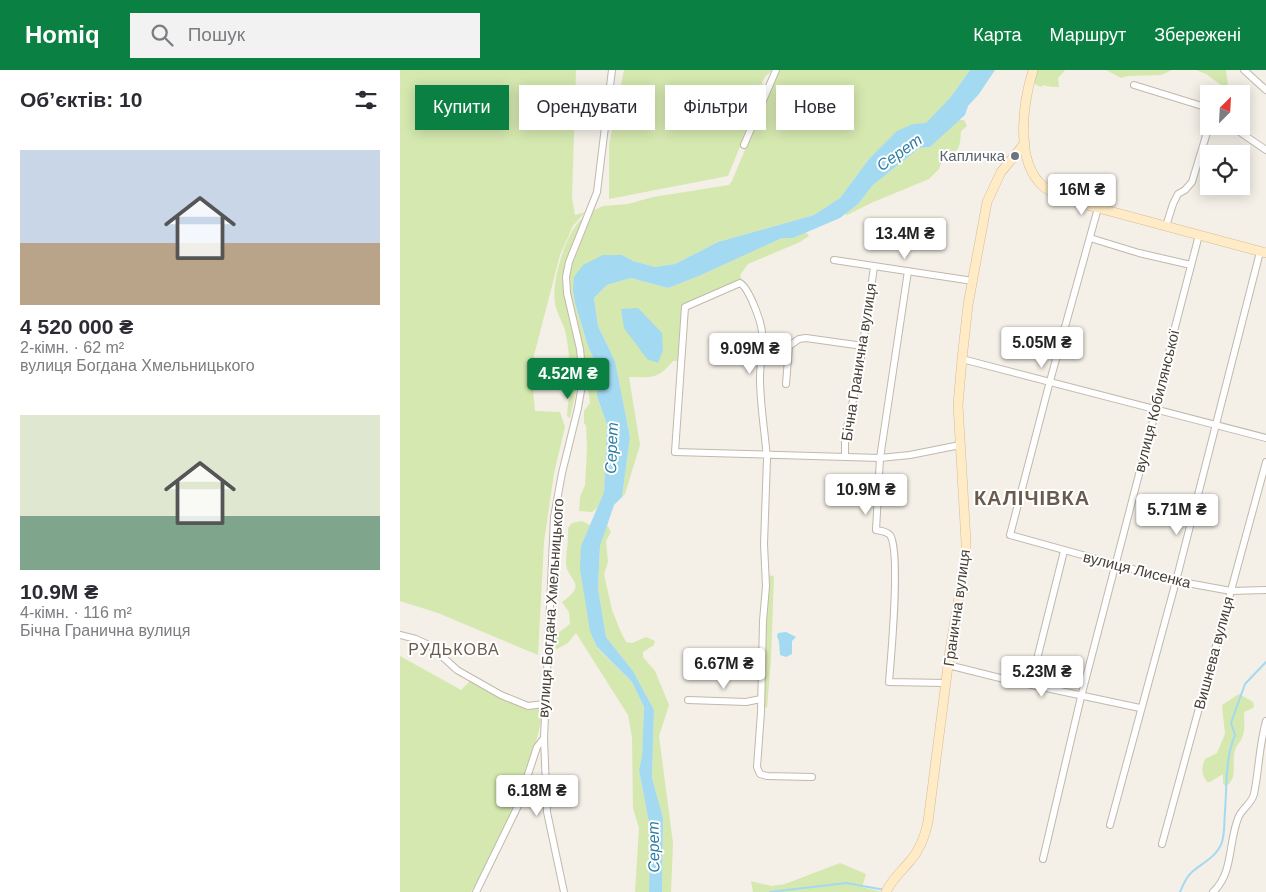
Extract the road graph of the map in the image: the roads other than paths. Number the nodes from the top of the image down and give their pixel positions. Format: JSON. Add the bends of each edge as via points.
{"nodes":[{"id":1,"x":612,"y":70,"type":"edge"},
{"id":2,"x":776,"y":70,"type":"edge"},
{"id":3,"x":1033,"y":70,"type":"edge"},
{"id":4,"x":1244,"y":70,"type":"edge"},
{"id":5,"x":1134,"y":84,"type":"dead end"},
{"id":6,"x":1266,"y":90,"type":"edge"},
{"id":7,"x":1200,"y":105,"type":"edge"},
{"id":8,"x":1206,"y":135,"type":"edge"},
{"id":9,"x":1244,"y":135,"type":"edge"},
{"id":10,"x":1025,"y":144,"type":"junction"},
{"id":11,"x":744,"y":145,"type":"dead end"},
{"id":12,"x":1266,"y":150,"type":"edge"},
{"id":13,"x":1098,"y":208,"type":"junction"},
{"id":14,"x":1166,"y":226,"type":"junction"},
{"id":15,"x":1199,"y":235,"type":"junction"},
{"id":16,"x":1090,"y":238,"type":"junction"},
{"id":17,"x":1263,"y":252,"type":"edge"},
{"id":18,"x":834,"y":260,"type":"dead end"},
{"id":19,"x":1190,"y":265,"type":"junction"},
{"id":20,"x":874,"y":267,"type":"junction"},
{"id":21,"x":908,"y":271,"type":"junction"},
{"id":22,"x":973,"y":281,"type":"junction"},
{"id":23,"x":863,"y":346,"type":"junction"},
{"id":24,"x":962,"y":359,"type":"junction"},
{"id":25,"x":1050,"y":381,"type":"junction"},
{"id":26,"x":786,"y":384,"type":"dead end"},
{"id":27,"x":1156,"y":408,"type":"junction"},
{"id":28,"x":1216,"y":426,"type":"junction"},
{"id":29,"x":1266,"y":438,"type":"edge"},
{"id":30,"x":960,"y":446,"type":"junction"},
{"id":31,"x":767,"y":455,"type":"junction"},
{"id":32,"x":845,"y":457,"type":"junction"},
{"id":33,"x":880,"y":458,"type":"junction"},
{"id":34,"x":1266,"y":462,"type":"edge"},
{"id":35,"x":1064,"y":551,"type":"junction"},
{"id":36,"x":1116,"y":565,"type":"junction"},
{"id":37,"x":1176,"y":581,"type":"junction"},
{"id":38,"x":1266,"y":590,"type":"edge"},
{"id":39,"x":1231,"y":591,"type":"junction"},
{"id":40,"x":400,"y":635,"type":"edge"},
{"id":41,"x":948,"y":665,"type":"junction"},
{"id":42,"x":946,"y":683,"type":"junction"},
{"id":43,"x":1028,"y":684,"type":"junction"},
{"id":44,"x":1082,"y":696,"type":"junction"},
{"id":45,"x":761,"y":699,"type":"junction"},
{"id":46,"x":688,"y":700,"type":"dead end"},
{"id":47,"x":544,"y":704,"type":"junction"},
{"id":48,"x":1140,"y":708,"type":"junction"},
{"id":49,"x":1266,"y":721,"type":"edge"},
{"id":50,"x":544,"y":738,"type":"junction"},
{"id":51,"x":812,"y":777,"type":"dead end"},
{"id":52,"x":1110,"y":824,"type":"dead end"},
{"id":53,"x":1162,"y":844,"type":"dead end"},
{"id":54,"x":1043,"y":859,"type":"dead end"},
{"id":55,"x":476,"y":892,"type":"edge"},
{"id":56,"x":564,"y":892,"type":"edge"},
{"id":57,"x":886,"y":892,"type":"edge"},
{"id":58,"x":1213,"y":892,"type":"edge"}],
"edges":[{"from":1,"to":47,"type":"street","name":"вулиця Богдана Хмельницького","via":[[597,192],[566,277],[580,349],[582,379],[554,517]]},
{"from":2,"to":11,"type":"street"},
{"from":3,"to":10,"type":"street","via":[[1026,104]]},
{"from":4,"to":6,"type":"street"},
{"from":5,"to":7,"type":"street"},
{"from":8,"to":14,"type":"street","via":[[1192,182],[1178,194]]},
{"from":9,"to":12,"type":"street"},
{"from":10,"to":13,"type":"street","via":[[1029,166],[1044,187],[1064,198]]},
{"from":10,"to":22,"type":"street","name":"Гранична вулиця","via":[[1000,172],[990,193],[982,219]]},
{"from":13,"to":14,"type":"street"},
{"from":13,"to":16,"type":"street"},
{"from":14,"to":15,"type":"street"},
{"from":15,"to":17,"type":"street"},
{"from":15,"to":19,"type":"street","name":"вулиця Кобилянської"},
{"from":16,"to":19,"type":"street"},
{"from":16,"to":25,"type":"street"},
{"from":17,"to":28,"type":"street"},
{"from":18,"to":20,"type":"street"},
{"from":19,"to":27,"type":"street","name":"вулиця Кобилянської"},
{"from":20,"to":21,"type":"street"},
{"from":20,"to":23,"type":"street","name":"Бічна Гранична вулиця"},
{"from":21,"to":22,"type":"street"},
{"from":21,"to":33,"type":"street"},
{"from":22,"to":24,"type":"street","name":"Гранична вулиця"},
{"from":23,"to":26,"type":"street","via":[[799,339],[789,346]]},
{"from":23,"to":32,"type":"street","name":"Бічна Гранична вулиця","via":[[845,434]]},
{"from":24,"to":25,"type":"street"},
{"from":24,"to":30,"type":"street","name":"Гранична вулиця","via":[[958,405]]},
{"from":25,"to":27,"type":"street"},
{"from":25,"to":35,"type":"street","name":"вулиця Лисенка","via":[[1010,536]]},
{"from":27,"to":28,"type":"street"},
{"from":27,"to":36,"type":"street","name":"вулиця Кобилянської"},
{"from":28,"to":29,"type":"street"},
{"from":28,"to":37,"type":"street"},
{"from":30,"to":33,"type":"street","name":"Бічна Гранична вулиця"},
{"from":30,"to":41,"type":"street","name":"Гранична вулиця","via":[[966,549]]},
{"from":31,"to":31,"type":"street","name":"Бічна Гранична вулиця","via":[[675,452],[684,309],[740,283],[747,289],[762,329],[760,383]]},
{"from":31,"to":32,"type":"street","name":"Бічна Гранична вулиця"},
{"from":31,"to":45,"type":"street"},
{"from":32,"to":33,"type":"street","name":"Бічна Гранична вулиця"},
{"from":33,"to":42,"type":"street","via":[[876,530],[884,531],[891,538],[896,578],[889,682]]},
{"from":34,"to":39,"type":"street","name":"Вишнева вулиця"},
{"from":35,"to":36,"type":"street","name":"вулиця Лисенка"},
{"from":35,"to":43,"type":"street"},
{"from":36,"to":37,"type":"street","name":"вулиця Лисенка"},
{"from":36,"to":44,"type":"street","name":"вулиця Кобилянської"},
{"from":37,"to":39,"type":"street","name":"вулиця Лисенка"},
{"from":37,"to":48,"type":"street"},
{"from":38,"to":39,"type":"street","name":"вулиця Лисенка"},
{"from":39,"to":53,"type":"street","name":"Вишнева вулиця"},
{"from":40,"to":47,"type":"street","via":[[416,638],[431,646],[457,670],[501,695],[528,706]]},
{"from":41,"to":42,"type":"street","name":"Гранична вулиця"},
{"from":41,"to":43,"type":"street"},
{"from":42,"to":57,"type":"street","name":"Гранична вулиця","via":[[926,832],[913,857],[894,877]]},
{"from":43,"to":44,"type":"street"},
{"from":44,"to":48,"type":"street"},
{"from":44,"to":54,"type":"street","name":"вулиця Кобилянської"},
{"from":45,"to":46,"type":"street","via":[[746,702]]},
{"from":45,"to":51,"type":"street","via":[[759,772],[769,776]]},
{"from":47,"to":50,"type":"street","name":"вулиця Богдана Хмельницького"},
{"from":48,"to":52,"type":"street"},
{"from":49,"to":58,"type":"street","via":[[1254,795],[1240,816],[1228,864]]},
{"from":50,"to":55,"type":"street","via":[[537,747],[514,815]]},
{"from":50,"to":56,"type":"street","name":"вулиця Богдана Хмельницького","via":[[548,822]]}]}
